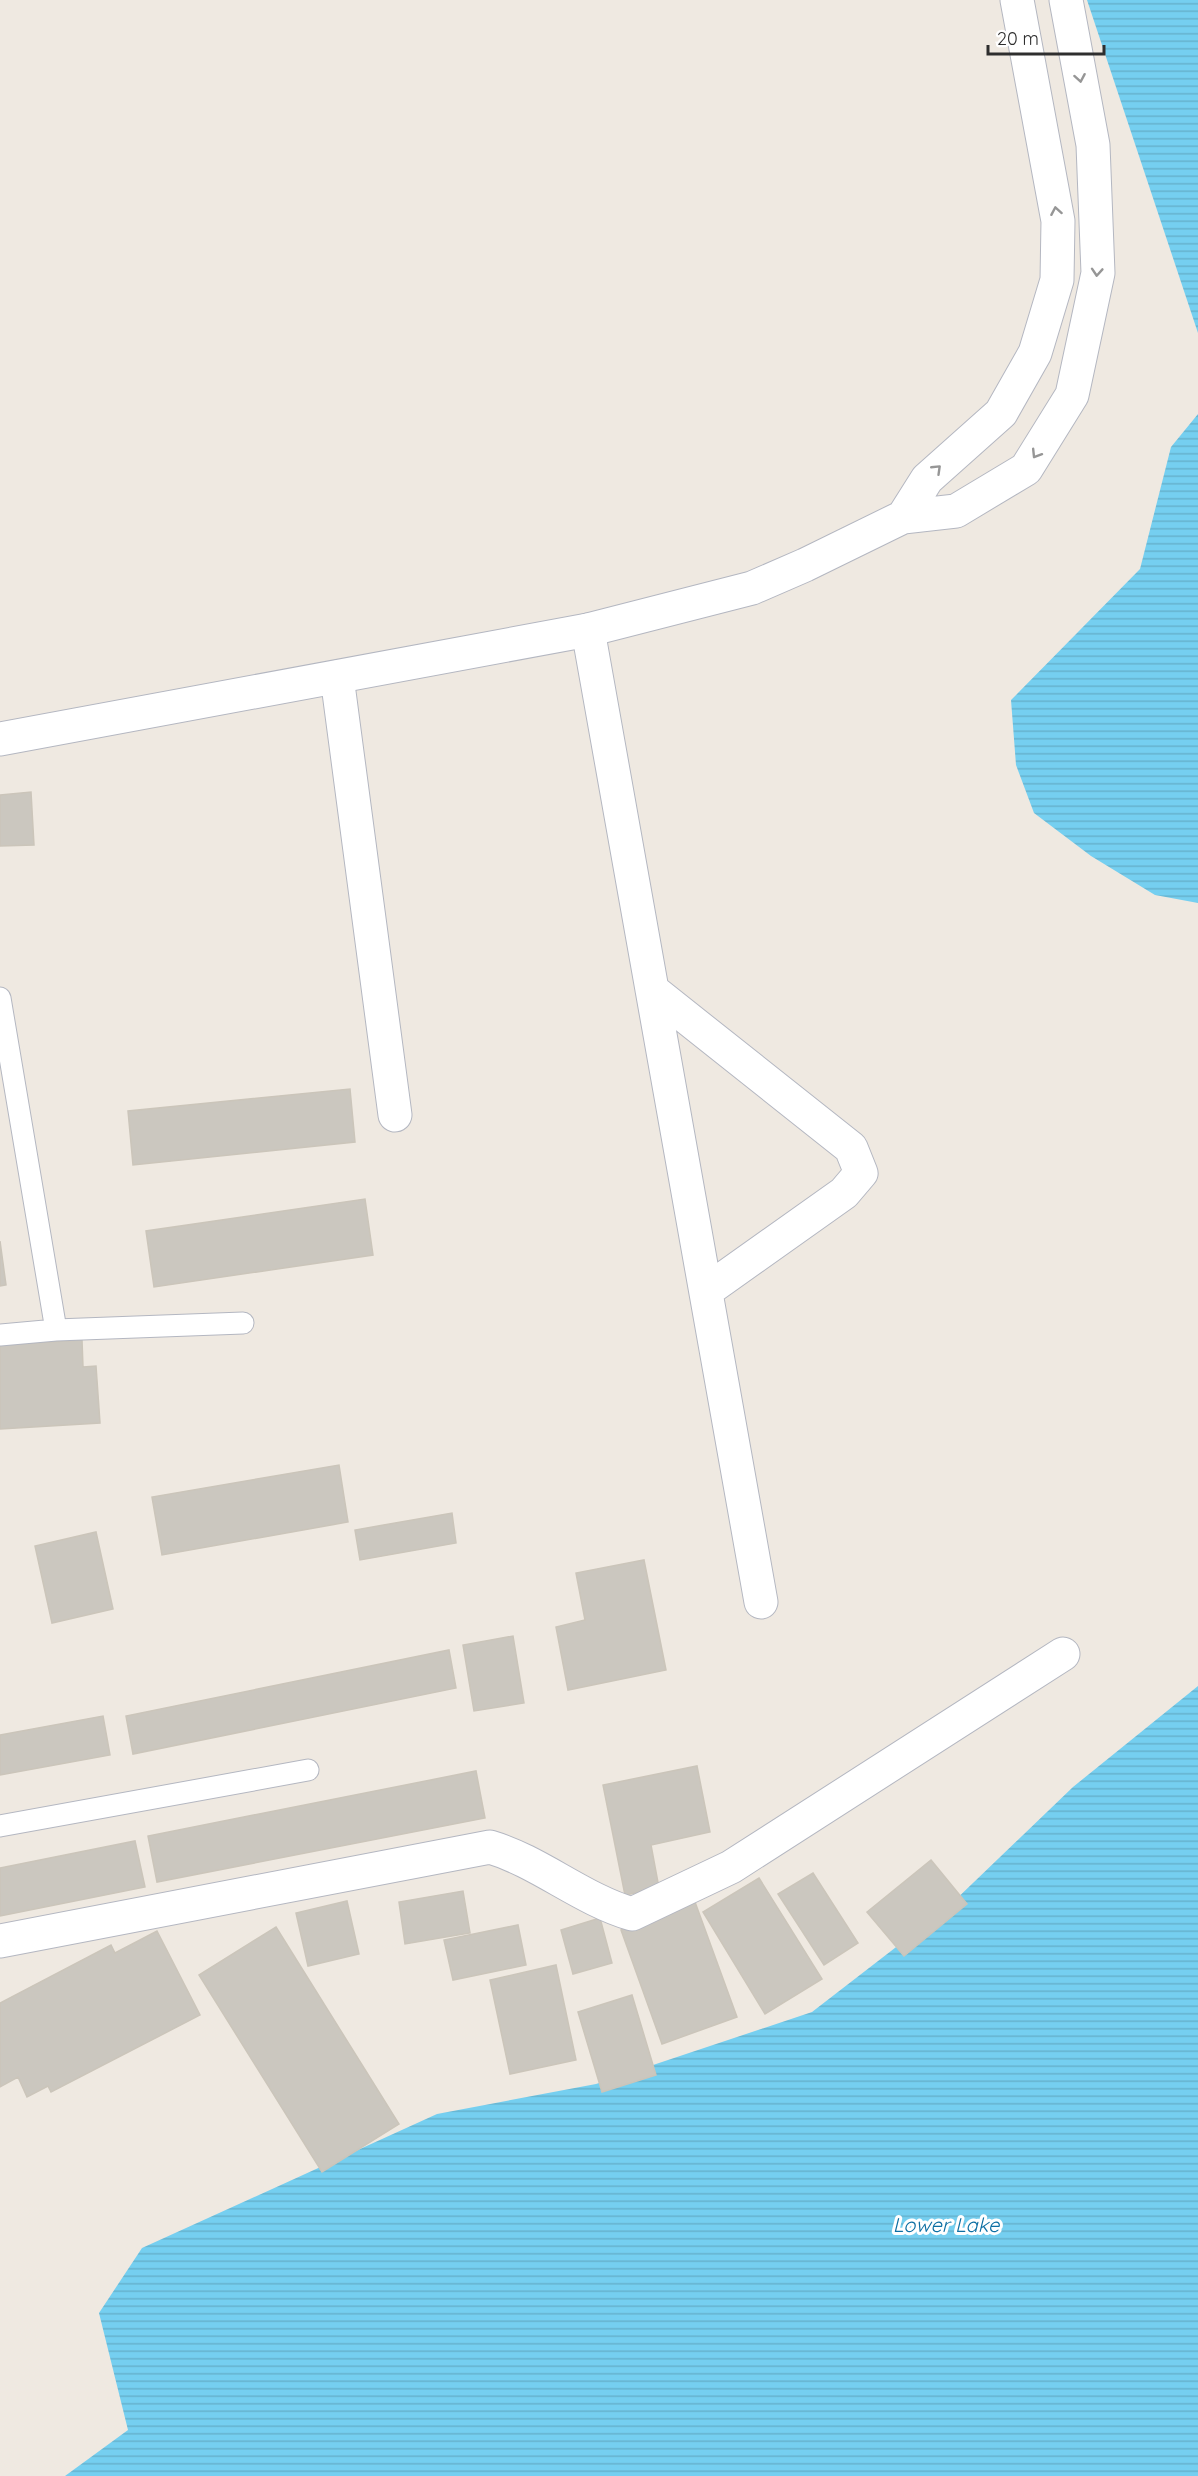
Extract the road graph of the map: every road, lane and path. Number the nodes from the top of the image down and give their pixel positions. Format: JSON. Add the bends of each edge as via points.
{"nodes":[{"id":1,"x":1017,"y":0,"type":"edge"},
{"id":2,"x":1066,"y":0,"type":"edge"},
{"id":3,"x":903,"y":517,"type":"junction"},
{"id":4,"x":588,"y":630,"type":"junction"},
{"id":5,"x":337,"y":677,"type":"junction"},
{"id":6,"x":0,"y":740,"type":"edge"},
{"id":7,"x":652,"y":990,"type":"junction"},
{"id":8,"x":0,"y":998,"type":"edge"},
{"id":9,"x":395,"y":1115,"type":"dead end"},
{"id":10,"x":706,"y":1291,"type":"junction"},
{"id":11,"x":243,"y":1323,"type":"dead end"},
{"id":12,"x":56,"y":1330,"type":"junction"},
{"id":13,"x":0,"y":1335,"type":"edge"},
{"id":14,"x":761,"y":1602,"type":"dead end"},
{"id":15,"x":1062,"y":1654,"type":"dead end"},
{"id":16,"x":308,"y":1770,"type":"dead end"},
{"id":17,"x":0,"y":1826,"type":"edge"},
{"id":18,"x":0,"y":1941,"type":"edge"}],
"edges":[{"from":3,"to":1,"type":"street","one_way":true,"via":[[927,479],[1001,413],[1035,353],[1057,280],[1058,220]]},
{"from":2,"to":3,"type":"street","one_way":true,"via":[[1093,145],[1098,273],[1072,395],[1026,469],[956,511]]},
{"from":3,"to":4,"type":"street","via":[[752,588]]},
{"from":4,"to":5,"type":"street"},
{"from":4,"to":7,"type":"street"},
{"from":5,"to":6,"type":"street"},
{"from":5,"to":9,"type":"street"},
{"from":7,"to":10,"type":"street"},
{"from":7,"to":10,"type":"street","via":[[851,1148],[861,1173],[844,1193]]},
{"from":8,"to":12,"type":"lane"},
{"from":10,"to":14,"type":"street"},
{"from":11,"to":12,"type":"lane"},
{"from":12,"to":13,"type":"lane"},
{"from":15,"to":18,"type":"street","via":[[731,1867],[632,1914],[609,1907],[513,1854],[490,1847]]},
{"from":16,"to":17,"type":"lane"}]}
